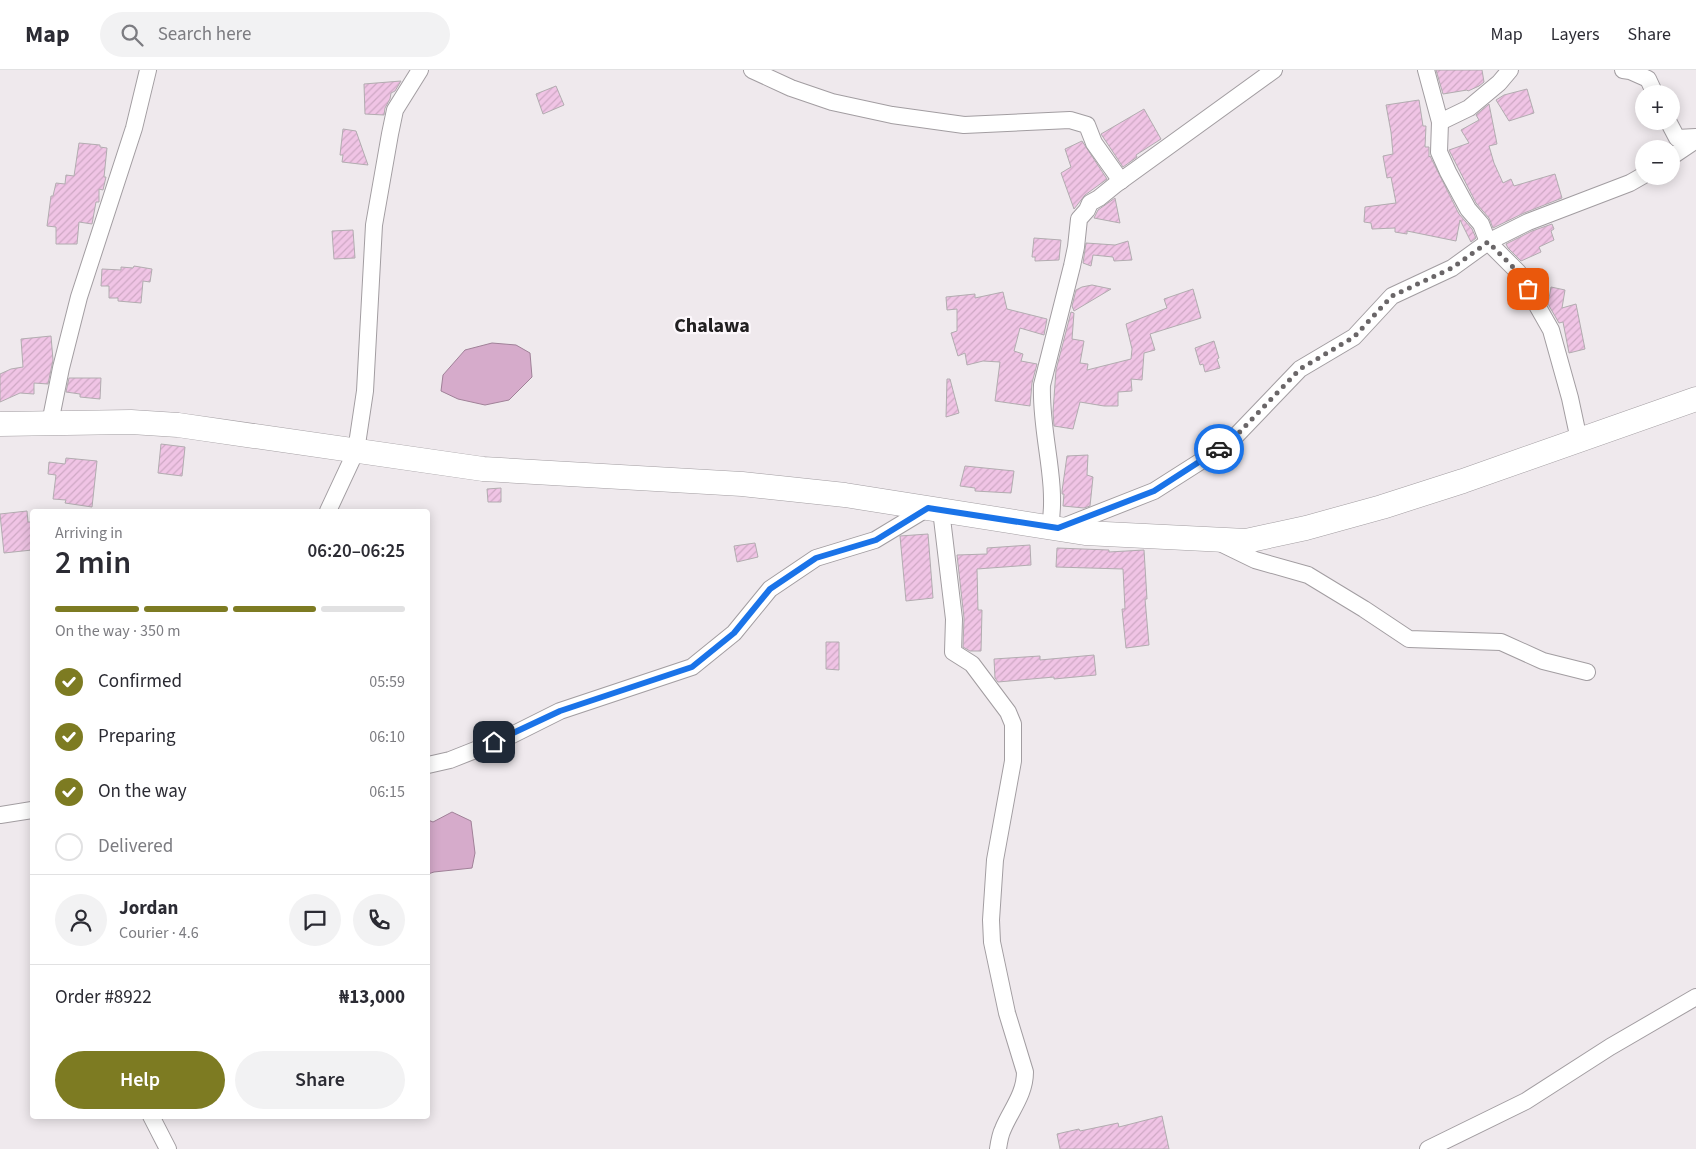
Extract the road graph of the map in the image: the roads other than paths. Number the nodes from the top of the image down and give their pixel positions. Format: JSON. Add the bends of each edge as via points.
{"nodes":[{"id":1,"x":148,"y":70,"type":"edge"},
{"id":2,"x":420,"y":70,"type":"edge"},
{"id":3,"x":752,"y":70,"type":"edge"},
{"id":4,"x":1274,"y":70,"type":"edge"},
{"id":5,"x":1426,"y":70,"type":"edge"},
{"id":6,"x":1510,"y":70,"type":"edge"},
{"id":7,"x":1623,"y":70,"type":"edge"},
{"id":8,"x":1651,"y":85,"type":"edge"},
{"id":9,"x":1440,"y":122,"type":"junction"},
{"id":10,"x":1673,"y":130,"type":"edge"},
{"id":11,"x":1696,"y":138,"type":"edge"},
{"id":12,"x":1680,"y":150,"type":"edge"},
{"id":13,"x":1635,"y":180,"type":"edge"},
{"id":14,"x":1121,"y":181,"type":"junction"},
{"id":15,"x":1488,"y":242,"type":"junction"},
{"id":16,"x":1696,"y":399,"type":"edge"},
{"id":17,"x":50,"y":423,"type":"junction"},
{"id":18,"x":0,"y":424,"type":"edge"},
{"id":19,"x":1579,"y":440,"type":"junction"},
{"id":20,"x":356,"y":451,"type":"junction"},
{"id":21,"x":329,"y":509,"type":"edge"},
{"id":22,"x":934,"y":509,"type":"junction"},
{"id":23,"x":1054,"y":528,"type":"junction"},
{"id":24,"x":1213,"y":540,"type":"junction"},
{"id":25,"x":1587,"y":672,"type":"dead end"},
{"id":26,"x":430,"y":765,"type":"edge"},
{"id":27,"x":30,"y":810,"type":"edge"},
{"id":28,"x":0,"y":815,"type":"edge"},
{"id":29,"x":1696,"y":997,"type":"edge"},
{"id":30,"x":153,"y":1119,"type":"edge"},
{"id":31,"x":168,"y":1149,"type":"edge"},
{"id":32,"x":998,"y":1149,"type":"edge"},
{"id":33,"x":1428,"y":1149,"type":"edge"}],
"edges":[{"from":1,"to":17,"type":"street","via":[[131,137],[79,297]]},
{"from":2,"to":20,"type":"street","via":[[395,110],[374,225],[365,391]]},
{"from":3,"to":14,"type":"street","via":[[832,102],[892,115],[964,125],[1070,120],[1087,126],[1094,143]]},
{"from":4,"to":14,"type":"street"},
{"from":5,"to":9,"type":"street"},
{"from":6,"to":9,"type":"street","via":[[1469,108]]},
{"from":7,"to":8,"type":"street","via":[[1648,79]]},
{"from":9,"to":15,"type":"street","via":[[1439,152]]},
{"from":10,"to":11,"type":"street","via":[[1677,138]]},
{"from":11,"to":12,"type":"street"},
{"from":13,"to":15,"type":"street","via":[[1544,214]]},
{"from":14,"to":23,"type":"street","via":[[1090,203],[1079,219],[1074,256],[1042,385]]},
{"from":15,"to":19,"type":"street","via":[[1518,272],[1551,330]]},
{"from":15,"to":23,"type":"street","via":[[1452,268],[1392,296],[1354,337],[1300,369],[1220,449],[1154,491]]},
{"from":16,"to":19,"type":"street"},
{"from":17,"to":18,"type":"street"},
{"from":17,"to":20,"type":"street","via":[[178,425]]},
{"from":19,"to":24,"type":"street","via":[[1325,523],[1246,541]]},
{"from":20,"to":21,"type":"street"},
{"from":20,"to":22,"type":"street","via":[[483,469],[742,484]]},
{"from":22,"to":23,"type":"street"},
{"from":22,"to":26,"type":"street","via":[[876,540],[816,558],[770,589],[734,633],[692,667],[560,711],[508,737]]},
{"from":22,"to":32,"type":"street","via":[[954,619],[953,652],[972,664],[1008,712],[1013,724],[1013,761],[996,860],[992,934],[1007,1013],[1025,1072],[1025,1082],[1002,1131]]},
{"from":23,"to":24,"type":"street","via":[[1085,533]]},
{"from":24,"to":25,"type":"street","via":[[1255,560],[1308,575],[1409,639],[1501,642],[1543,661]]},
{"from":27,"to":28,"type":"street"},
{"from":29,"to":33,"type":"street","via":[[1526,1101]]},
{"from":30,"to":31,"type":"street"}]}
